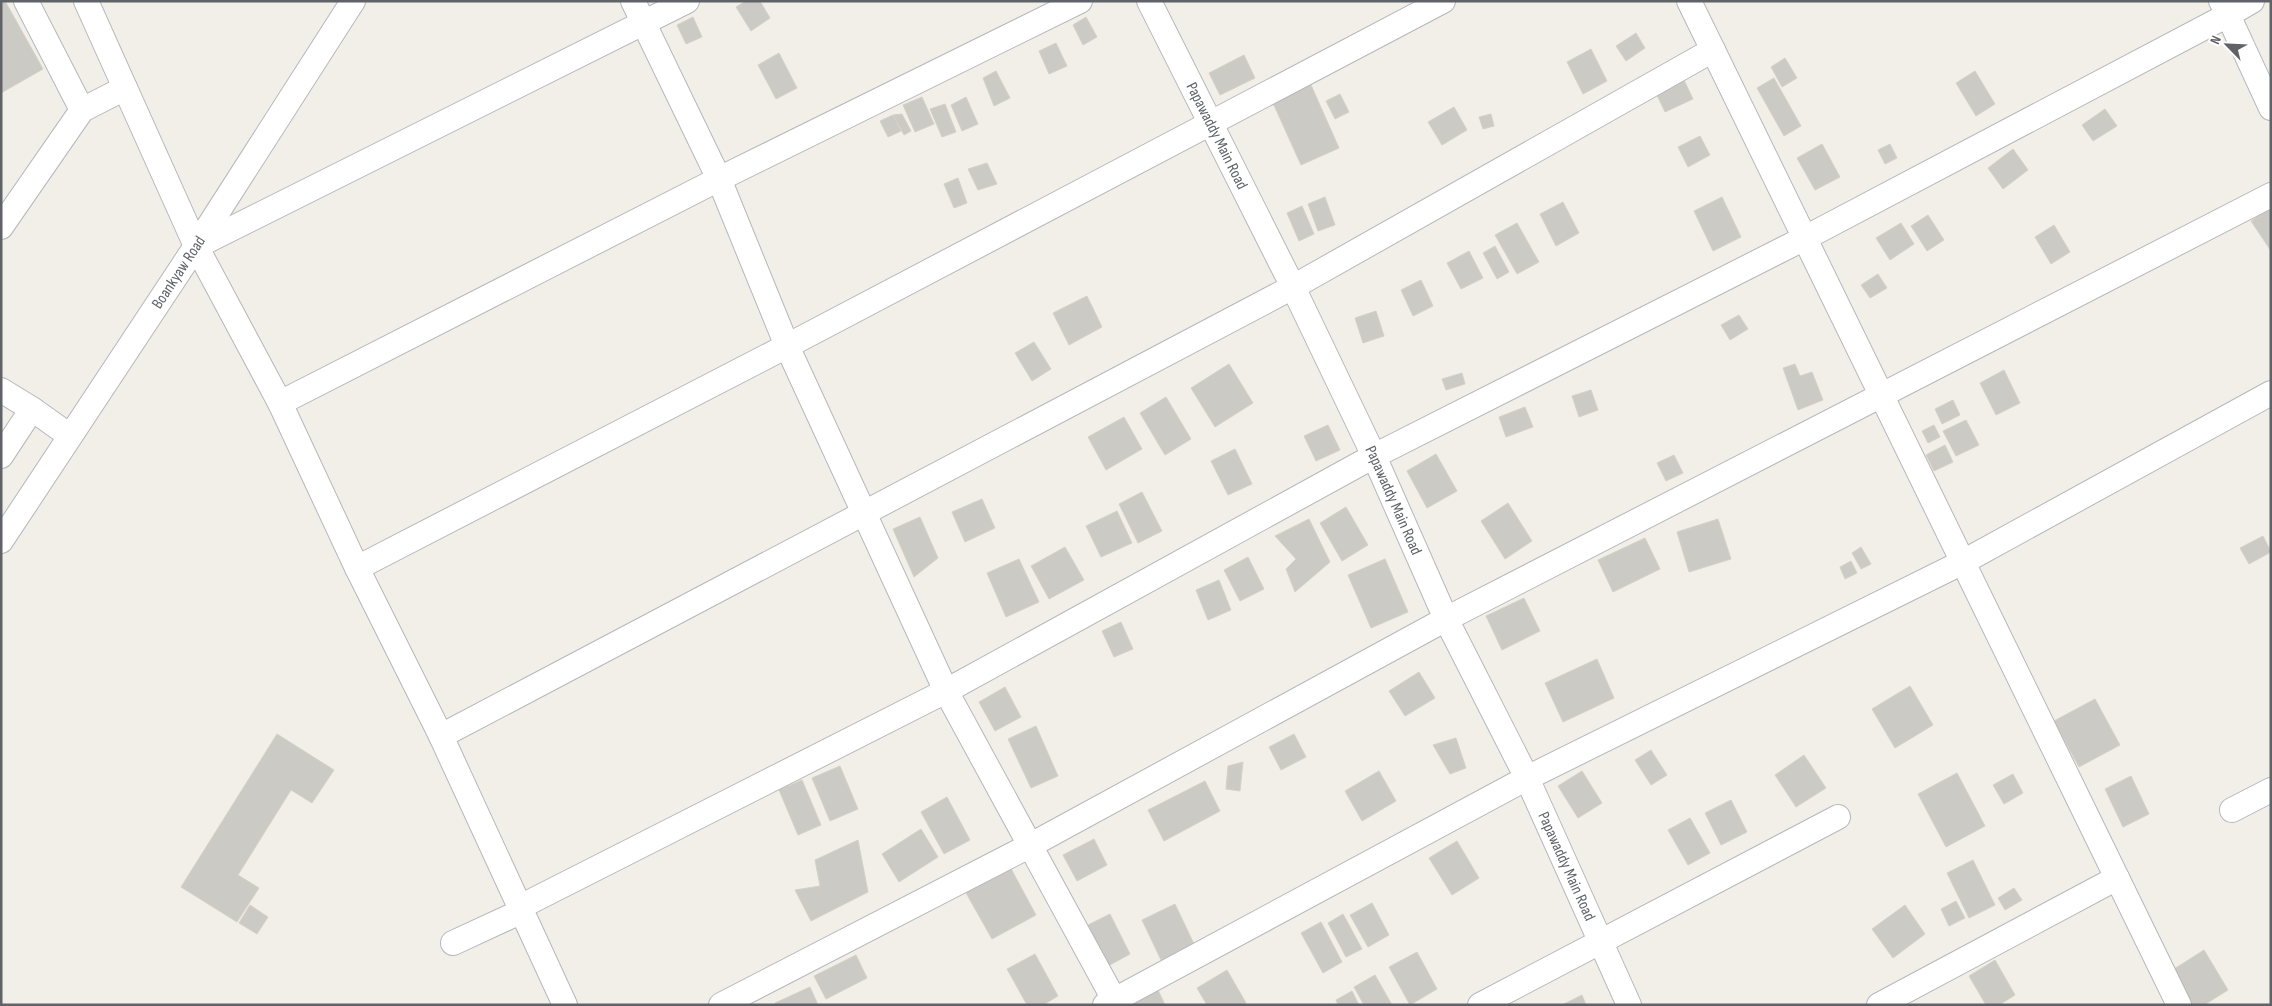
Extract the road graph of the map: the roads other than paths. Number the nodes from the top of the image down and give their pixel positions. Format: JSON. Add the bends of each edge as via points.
{"nodes":[{"id":1,"x":26,"y":1,"type":"edge"},
{"id":2,"x":86,"y":1,"type":"edge"},
{"id":3,"x":353,"y":1,"type":"edge"},
{"id":4,"x":687,"y":1,"type":"edge"},
{"id":5,"x":1080,"y":1,"type":"edge"},
{"id":6,"x":1149,"y":1,"type":"edge"},
{"id":7,"x":1443,"y":1,"type":"edge"},
{"id":8,"x":1690,"y":1,"type":"edge"},
{"id":9,"x":2252,"y":1,"type":"edge"},
{"id":10,"x":2224,"y":8,"type":"edge"},
{"id":11,"x":638,"y":11,"type":"edge"},
{"id":12,"x":1713,"y":50,"type":"junction"},
{"id":13,"x":125,"y":88,"type":"junction"},
{"id":14,"x":2271,"y":108,"type":"edge"},
{"id":15,"x":82,"y":110,"type":"junction"},
{"id":16,"x":1210,"y":123,"type":"junction"},
{"id":17,"x":719,"y":179,"type":"junction"},
{"id":18,"x":2271,"y":196,"type":"edge"},
{"id":19,"x":1,"y":227,"type":"edge"},
{"id":20,"x":1805,"y":238,"type":"junction"},
{"id":21,"x":196,"y":246,"type":"junction"},
{"id":22,"x":1293,"y":287,"type":"junction"},
{"id":23,"x":786,"y":346,"type":"junction"},
{"id":24,"x":1,"y":390,"type":"edge"},
{"id":25,"x":2271,"y":393,"type":"edge"},
{"id":26,"x":1881,"y":394,"type":"junction"},
{"id":27,"x":280,"y":403,"type":"junction"},
{"id":28,"x":32,"y":410,"type":"junction"},
{"id":29,"x":70,"y":436,"type":"junction"},
{"id":30,"x":1,"y":456,"type":"edge"},
{"id":31,"x":1374,"y":456,"type":"junction"},
{"id":32,"x":863,"y":512,"type":"junction"},
{"id":33,"x":1,"y":541,"type":"edge"},
{"id":34,"x":1963,"y":562,"type":"junction"},
{"id":35,"x":357,"y":568,"type":"junction"},
{"id":36,"x":1446,"y":619,"type":"junction"},
{"id":37,"x":946,"y":691,"type":"junction"},
{"id":38,"x":440,"y":736,"type":"junction"},
{"id":39,"x":1527,"y":778,"type":"junction"},
{"id":40,"x":2271,"y":790,"type":"edge"},
{"id":41,"x":2232,"y":810,"type":"dead end"},
{"id":42,"x":1838,"y":817,"type":"dead end"},
{"id":43,"x":1031,"y":845,"type":"junction"},
{"id":44,"x":2117,"y":878,"type":"junction"},
{"id":45,"x":519,"y":910,"type":"junction"},
{"id":46,"x":1602,"y":941,"type":"junction"},
{"id":47,"x":453,"y":943,"type":"dead end"},
{"id":48,"x":1112,"y":1003,"type":"edge"},
{"id":49,"x":565,"y":1005,"type":"edge"},
{"id":50,"x":721,"y":1005,"type":"edge"},
{"id":51,"x":1480,"y":1005,"type":"edge"},
{"id":52,"x":1630,"y":1005,"type":"edge"},
{"id":53,"x":1879,"y":1005,"type":"edge"},
{"id":54,"x":2178,"y":1005,"type":"edge"}],
"edges":[{"from":1,"to":15,"type":"street"},
{"from":2,"to":13,"type":"street"},
{"from":3,"to":21,"type":"street","name":"Boankyaw Road"},
{"from":4,"to":11,"type":"street"},
{"from":5,"to":17,"type":"street"},
{"from":6,"to":16,"type":"street","name":"Papawaddy Main Road"},
{"from":7,"to":16,"type":"street"},
{"from":8,"to":12,"type":"street"},
{"from":9,"to":10,"type":"street"},
{"from":10,"to":14,"type":"street"},
{"from":10,"to":20,"type":"street"},
{"from":11,"to":17,"type":"street"},
{"from":11,"to":21,"type":"street"},
{"from":12,"to":20,"type":"street"},
{"from":12,"to":22,"type":"street"},
{"from":13,"to":15,"type":"street"},
{"from":13,"to":21,"type":"street"},
{"from":15,"to":19,"type":"street"},
{"from":16,"to":22,"type":"street","name":"Papawaddy Main Road"},
{"from":16,"to":23,"type":"street"},
{"from":17,"to":23,"type":"street"},
{"from":17,"to":27,"type":"street"},
{"from":18,"to":26,"type":"street"},
{"from":20,"to":26,"type":"street"},
{"from":20,"to":31,"type":"street"},
{"from":21,"to":27,"type":"street"},
{"from":21,"to":29,"type":"street","name":"Boankyaw Road"},
{"from":22,"to":31,"type":"street","name":"Papawaddy Main Road"},
{"from":22,"to":32,"type":"street"},
{"from":23,"to":32,"type":"street"},
{"from":23,"to":35,"type":"street"},
{"from":24,"to":28,"type":"street"},
{"from":25,"to":34,"type":"street"},
{"from":26,"to":34,"type":"street"},
{"from":26,"to":36,"type":"street"},
{"from":27,"to":35,"type":"street"},
{"from":28,"to":29,"type":"street"},
{"from":28,"to":30,"type":"street"},
{"from":29,"to":33,"type":"street","name":"Boankyaw Road"},
{"from":31,"to":36,"type":"street","name":"Papawaddy Main Road"},
{"from":31,"to":37,"type":"street"},
{"from":32,"to":37,"type":"street"},
{"from":32,"to":38,"type":"street"},
{"from":34,"to":39,"type":"street"},
{"from":34,"to":44,"type":"street"},
{"from":35,"to":38,"type":"street"},
{"from":36,"to":39,"type":"street","name":"Papawaddy Main Road"},
{"from":36,"to":43,"type":"street"},
{"from":37,"to":43,"type":"street"},
{"from":37,"to":45,"type":"street"},
{"from":38,"to":45,"type":"street"},
{"from":39,"to":46,"type":"street","name":"Papawaddy Main Road"},
{"from":39,"to":48,"type":"street"},
{"from":40,"to":41,"type":"street"},
{"from":42,"to":46,"type":"street"},
{"from":43,"to":48,"type":"street"},
{"from":43,"to":50,"type":"street"},
{"from":44,"to":53,"type":"street"},
{"from":44,"to":54,"type":"street"},
{"from":45,"to":47,"type":"street"},
{"from":45,"to":49,"type":"street"},
{"from":46,"to":51,"type":"street"},
{"from":46,"to":52,"type":"street","name":"Papawaddy Main Road"}]}
